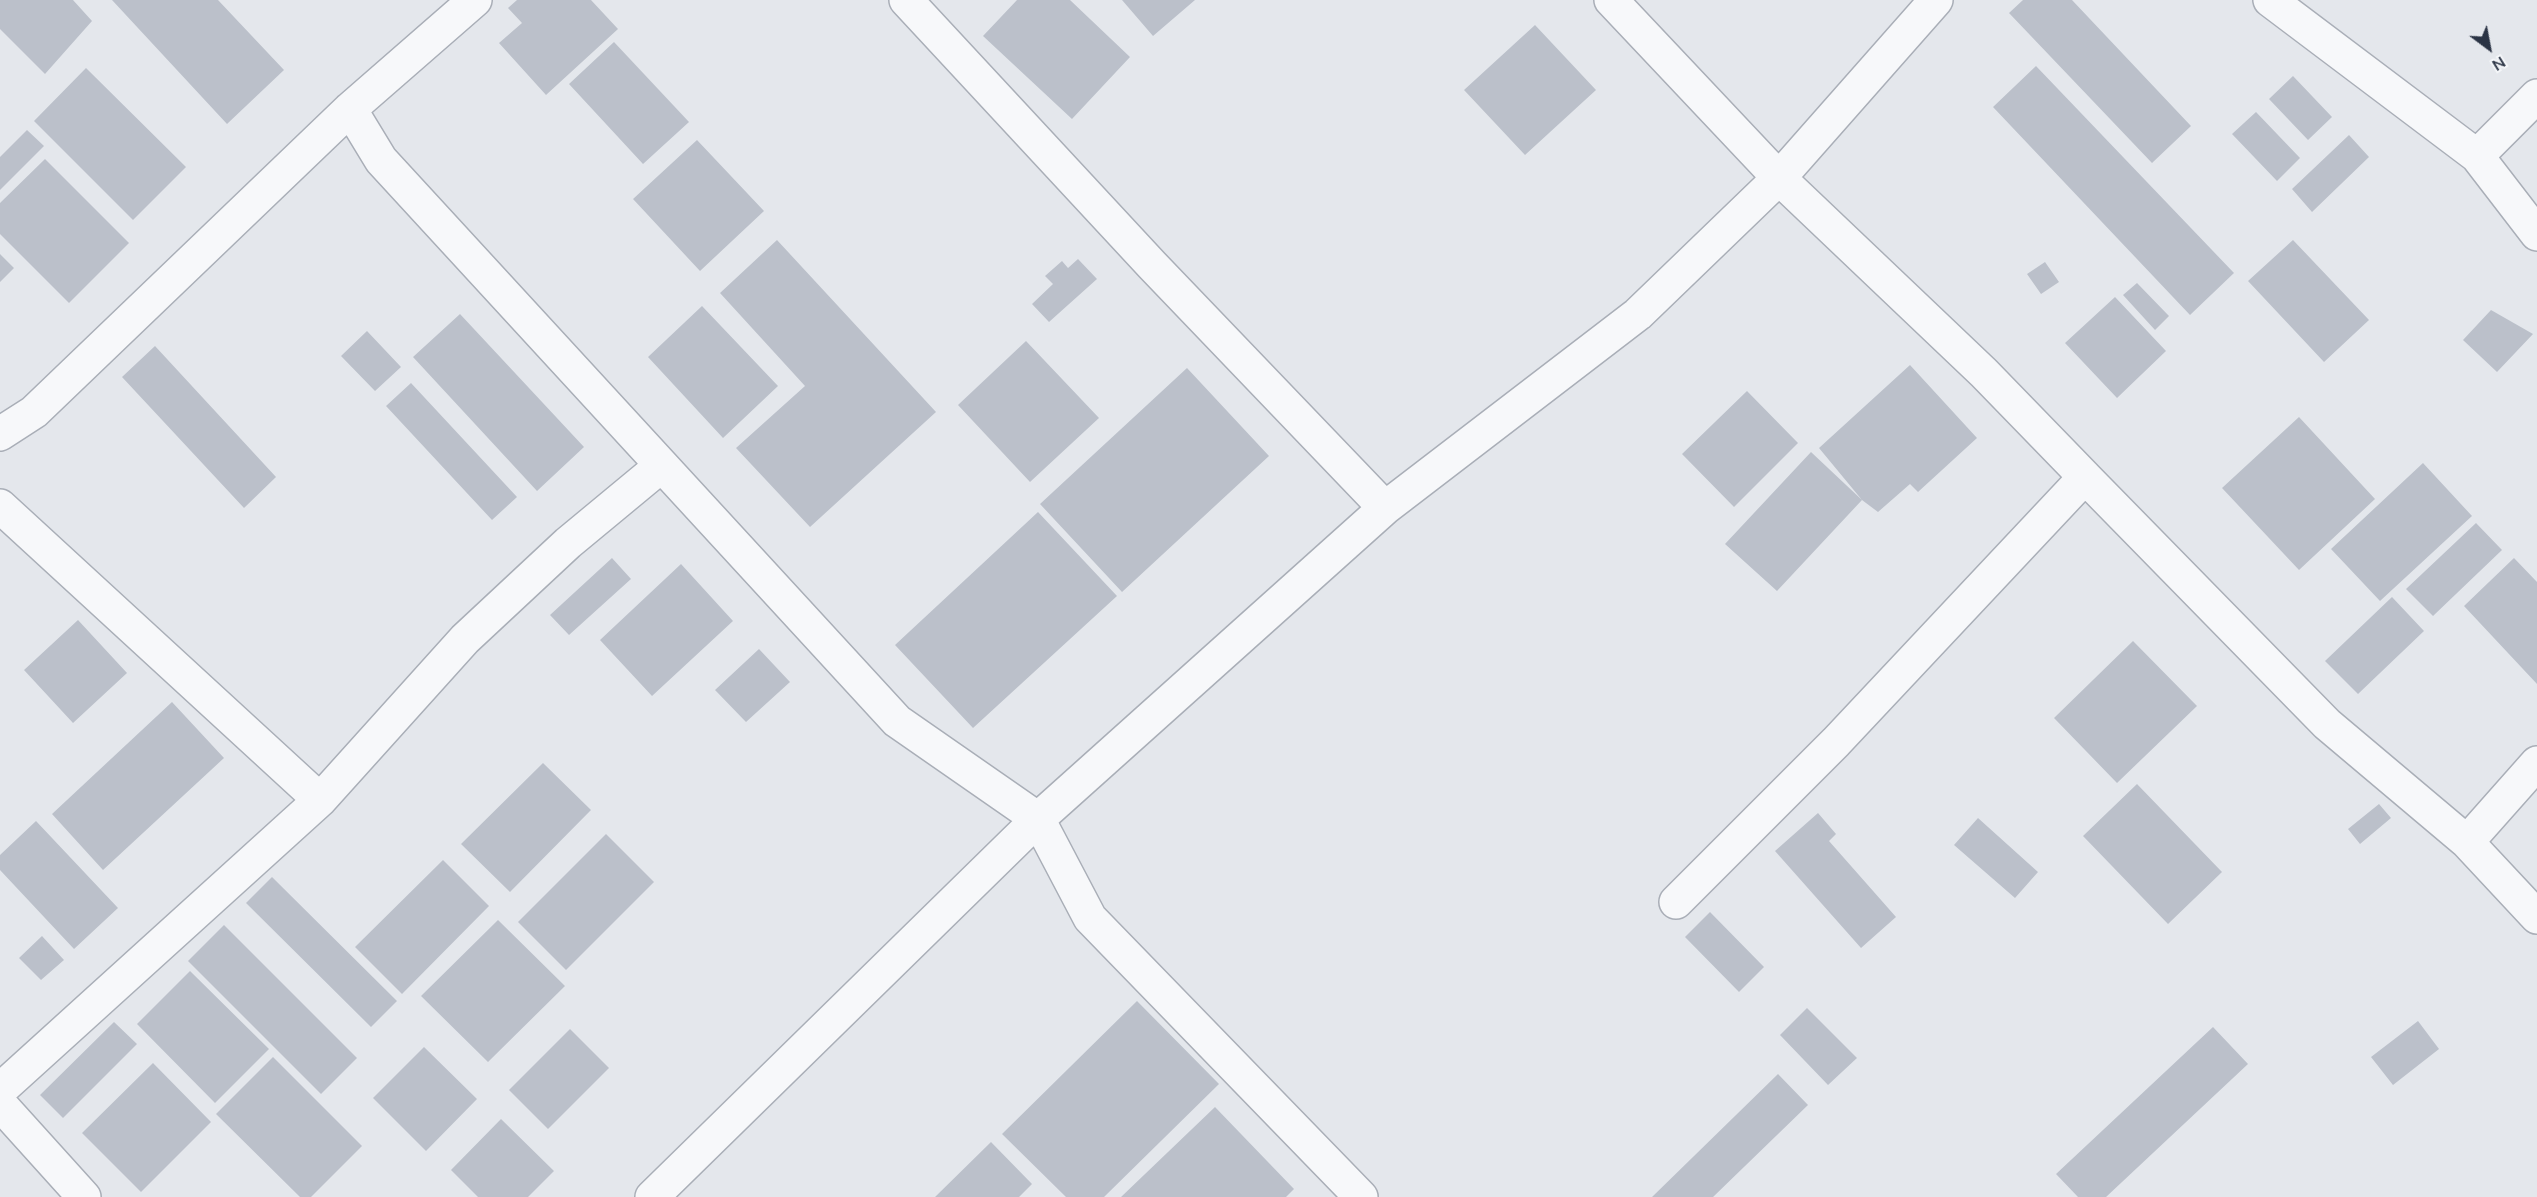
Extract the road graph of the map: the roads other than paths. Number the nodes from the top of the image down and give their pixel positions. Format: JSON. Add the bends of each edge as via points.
{"nodes":[{"id":1,"x":475,"y":0,"type":"edge"},
{"id":2,"x":906,"y":0,"type":"edge"},
{"id":3,"x":1611,"y":0,"type":"edge"},
{"id":4,"x":1936,"y":0,"type":"edge"},
{"id":5,"x":2270,"y":0,"type":"edge"},
{"id":6,"x":2537,"y":96,"type":"edge"},
{"id":7,"x":350,"y":109,"type":"junction"},
{"id":8,"x":2476,"y":156,"type":"junction"},
{"id":9,"x":1779,"y":178,"type":"junction"},
{"id":10,"x":2537,"y":234,"type":"edge"},
{"id":11,"x":0,"y":434,"type":"edge"},
{"id":12,"x":661,"y":466,"type":"junction"},
{"id":13,"x":2085,"y":477,"type":"junction"},
{"id":14,"x":0,"y":506,"type":"edge"},
{"id":15,"x":1385,"y":508,"type":"junction"},
{"id":16,"x":2537,"y":763,"type":"edge"},
{"id":17,"x":320,"y":800,"type":"junction"},
{"id":18,"x":1038,"y":819,"type":"junction"},
{"id":19,"x":2467,"y":842,"type":"junction"},
{"id":20,"x":1676,"y":902,"type":"dead end"},
{"id":21,"x":2537,"y":917,"type":"edge"},
{"id":22,"x":0,"y":1090,"type":"edge"},
{"id":23,"x":0,"y":1104,"type":"edge"},
{"id":24,"x":84,"y":1197,"type":"edge"},
{"id":25,"x":652,"y":1197,"type":"edge"},
{"id":26,"x":1361,"y":1197,"type":"edge"}],
"edges":[{"from":1,"to":7,"type":"street"},
{"from":2,"to":15,"type":"street"},
{"from":3,"to":9,"type":"street"},
{"from":4,"to":9,"type":"street"},
{"from":5,"to":8,"type":"street"},
{"from":6,"to":8,"type":"street"},
{"from":7,"to":11,"type":"street","via":[[34,412]]},
{"from":7,"to":12,"type":"street","via":[[381,160]]},
{"from":8,"to":10,"type":"street"},
{"from":9,"to":13,"type":"street","via":[[1984,373]]},
{"from":9,"to":15,"type":"street","via":[[1638,314]]},
{"from":12,"to":17,"type":"street","via":[[568,543],[465,639]]},
{"from":12,"to":18,"type":"street","via":[[897,721]]},
{"from":13,"to":19,"type":"street","via":[[2327,724]]},
{"from":13,"to":20,"type":"street","via":[[1836,742]]},
{"from":14,"to":17,"type":"street"},
{"from":15,"to":18,"type":"street"},
{"from":16,"to":19,"type":"street"},
{"from":17,"to":22,"type":"street"},
{"from":18,"to":25,"type":"street"},
{"from":18,"to":26,"type":"street","via":[[1090,918]]},
{"from":19,"to":21,"type":"street"},
{"from":23,"to":24,"type":"street"}]}
